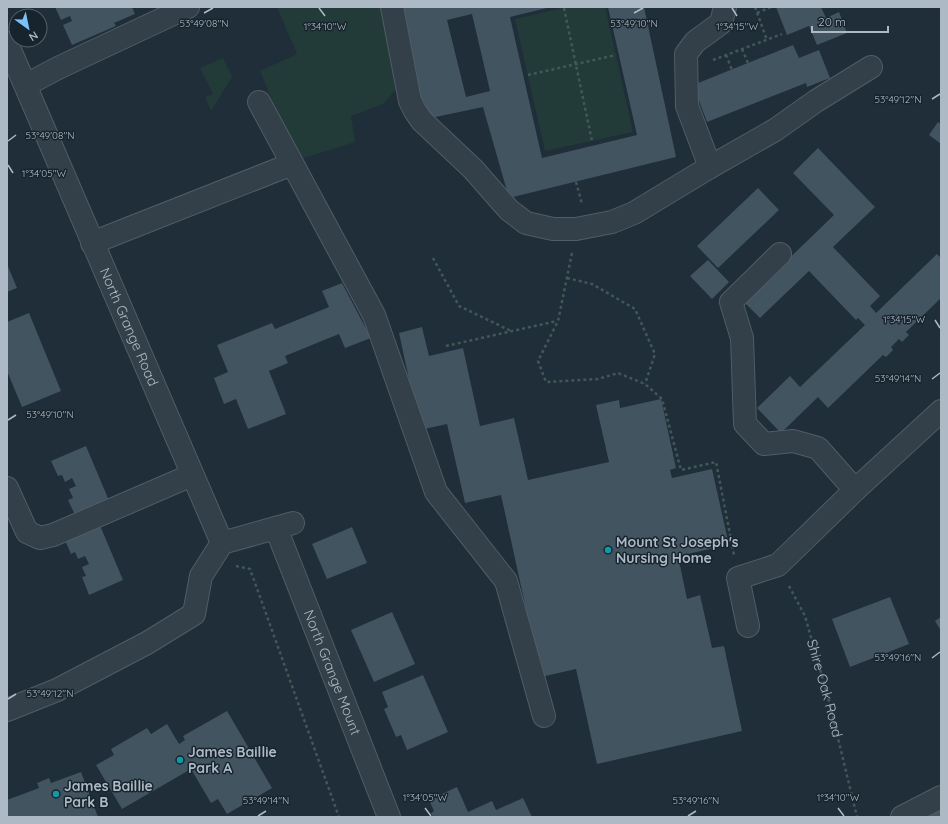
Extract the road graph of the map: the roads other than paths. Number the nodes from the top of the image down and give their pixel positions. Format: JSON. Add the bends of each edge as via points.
{"nodes":[{"id":1,"x":188,"y":7,"type":"edge"},
{"id":2,"x":392,"y":7,"type":"edge"},
{"id":3,"x":726,"y":7,"type":"edge"},
{"id":4,"x":9,"y":52,"type":"edge"},
{"id":5,"x":871,"y":67,"type":"dead end"},
{"id":6,"x":26,"y":85,"type":"junction"},
{"id":7,"x":259,"y":102,"type":"dead end"},
{"id":8,"x":292,"y":164,"type":"junction"},
{"id":9,"x":710,"y":167,"type":"junction"},
{"id":10,"x":92,"y":243,"type":"junction"},
{"id":11,"x":780,"y":254,"type":"dead end"},
{"id":12,"x":941,"y":411,"type":"edge"},
{"id":13,"x":192,"y":475,"type":"junction"},
{"id":14,"x":7,"y":488,"type":"edge"},
{"id":15,"x":855,"y":490,"type":"junction"},
{"id":16,"x":222,"y":543,"type":"junction"},
{"id":17,"x":748,"y":626,"type":"dead end"},
{"id":18,"x":7,"y":710,"type":"edge"},
{"id":19,"x":544,"y":716,"type":"dead end"},
{"id":20,"x":941,"y":797,"type":"edge"},
{"id":21,"x":389,"y":817,"type":"edge"},
{"id":22,"x":902,"y":817,"type":"edge"}],
"edges":[{"from":1,"to":6,"type":"street"},
{"from":2,"to":9,"type":"street","via":[[410,101],[415,111],[422,121],[473,169],[509,210],[526,223],[553,229],[576,229],[612,222],[634,213]]},
{"from":3,"to":9,"type":"street","via":[[721,23],[695,42],[686,54],[687,106]]},
{"from":4,"to":6,"type":"street","name":"North Grange Road"},
{"from":5,"to":9,"type":"street","via":[[775,130]]},
{"from":6,"to":10,"type":"street","name":"North Grange Road"},
{"from":7,"to":8,"type":"street"},
{"from":8,"to":10,"type":"street"},
{"from":8,"to":19,"type":"street","via":[[374,314],[436,492],[506,581]]},
{"from":10,"to":13,"type":"street","name":"North Grange Road"},
{"from":11,"to":15,"type":"street","via":[[731,302],[742,338],[745,424],[764,444],[792,442],[818,448]]},
{"from":12,"to":15,"type":"street"},
{"from":13,"to":14,"type":"street","via":[[53,535],[40,538],[27,532]]},
{"from":13,"to":16,"type":"street","name":"North Grange Road"},
{"from":15,"to":17,"type":"street","via":[[778,565],[738,578]]},
{"from":16,"to":18,"type":"street","via":[[202,576],[194,614],[147,643],[57,690]]},
{"from":16,"to":21,"type":"street","name":"North Grange Mount","via":[[285,526]]},
{"from":20,"to":22,"type":"street"}]}
